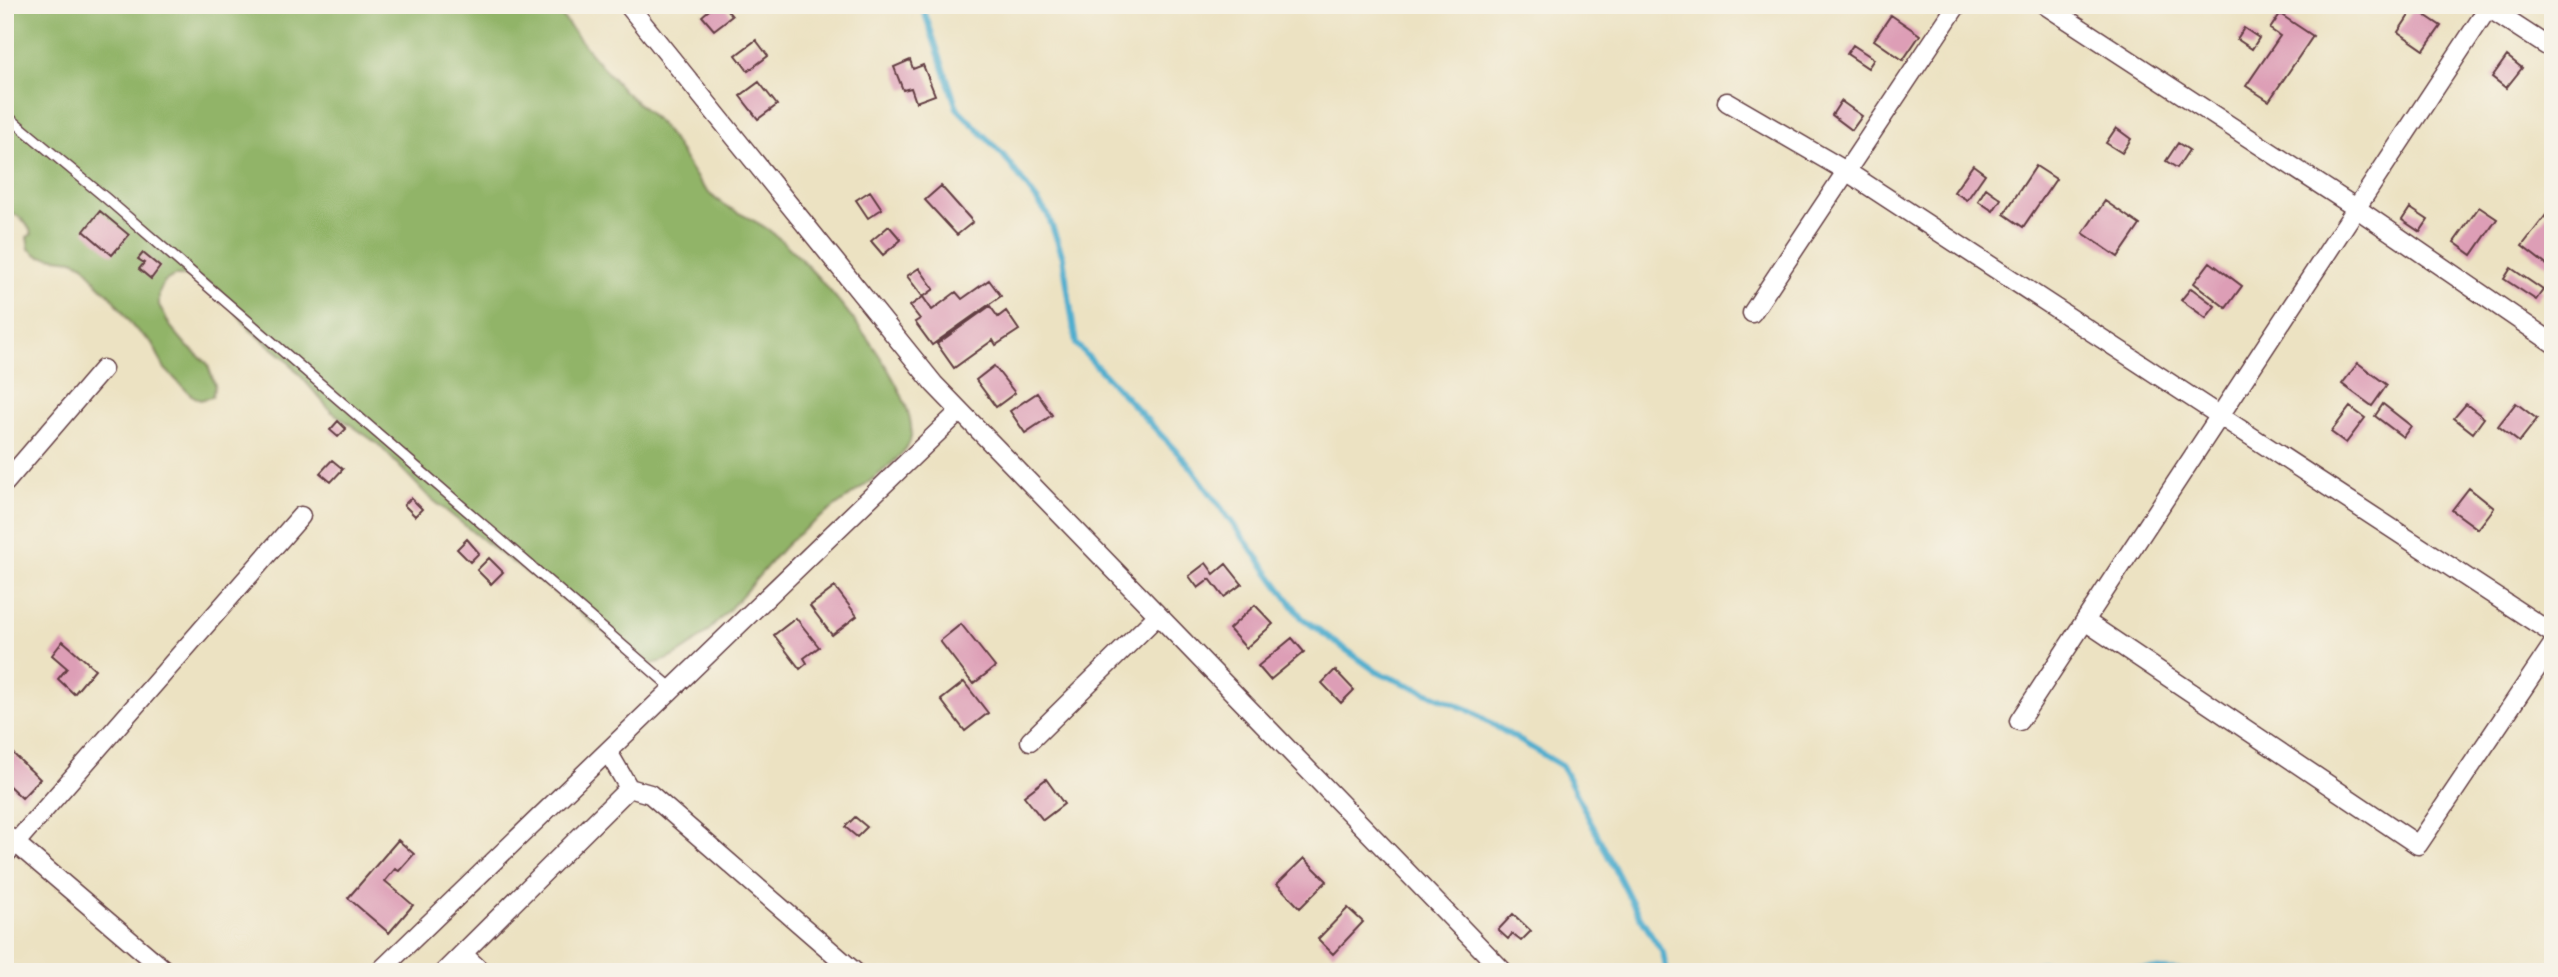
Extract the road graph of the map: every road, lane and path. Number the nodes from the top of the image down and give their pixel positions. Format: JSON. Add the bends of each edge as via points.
{"nodes":[{"id":1,"x":628,"y":5,"type":"edge"},
{"id":2,"x":1957,"y":5,"type":"edge"},
{"id":3,"x":2045,"y":5,"type":"edge"},
{"id":4,"x":2487,"y":6,"type":"edge"},
{"id":5,"x":2553,"y":50,"type":"edge"},
{"id":6,"x":1727,"y":102,"type":"dead end"},
{"id":7,"x":5,"y":114,"type":"edge"},
{"id":8,"x":1846,"y":171,"type":"junction"},
{"id":9,"x":2356,"y":208,"type":"junction"},
{"id":10,"x":1752,"y":313,"type":"dead end"},
{"id":11,"x":2553,"y":343,"type":"edge"},
{"id":12,"x":103,"y":369,"type":"dead end"},
{"id":13,"x":961,"y":411,"type":"junction"},
{"id":14,"x":2219,"y":417,"type":"junction"},
{"id":15,"x":5,"y":483,"type":"edge"},
{"id":16,"x":301,"y":516,"type":"dead end"},
{"id":17,"x":1158,"y":615,"type":"junction"},
{"id":18,"x":2085,"y":621,"type":"junction"},
{"id":19,"x":2553,"y":634,"type":"edge"},
{"id":20,"x":2553,"y":644,"type":"edge"},
{"id":21,"x":673,"y":689,"type":"junction"},
{"id":22,"x":2019,"y":721,"type":"dead end"},
{"id":23,"x":1030,"y":741,"type":"dead end"},
{"id":24,"x":608,"y":752,"type":"junction"},
{"id":25,"x":629,"y":788,"type":"junction"},
{"id":26,"x":9,"y":844,"type":"edge"},
{"id":27,"x":463,"y":954,"type":"junction"},
{"id":28,"x":167,"y":972,"type":"edge"},
{"id":29,"x":379,"y":972,"type":"edge"},
{"id":30,"x":444,"y":972,"type":"edge"},
{"id":31,"x":482,"y":972,"type":"edge"},
{"id":32,"x":855,"y":972,"type":"edge"},
{"id":33,"x":1504,"y":972,"type":"edge"}],
"edges":[{"from":1,"to":13,"type":"street","via":[[934,384]]},
{"from":2,"to":8,"type":"street"},
{"from":3,"to":9,"type":"street"},
{"from":4,"to":5,"type":"street"},
{"from":4,"to":9,"type":"street"},
{"from":6,"to":8,"type":"street"},
{"from":7,"to":21,"type":"lane"},
{"from":8,"to":10,"type":"street"},
{"from":8,"to":14,"type":"street"},
{"from":9,"to":11,"type":"street"},
{"from":9,"to":14,"type":"street"},
{"from":12,"to":15,"type":"street"},
{"from":13,"to":17,"type":"street"},
{"from":13,"to":21,"type":"street"},
{"from":14,"to":18,"type":"street"},
{"from":14,"to":19,"type":"street"},
{"from":16,"to":26,"type":"street"},
{"from":17,"to":23,"type":"street"},
{"from":17,"to":33,"type":"street"},
{"from":18,"to":20,"type":"street","via":[[2418,845]]},
{"from":18,"to":22,"type":"street"},
{"from":21,"to":24,"type":"street"},
{"from":24,"to":25,"type":"street"},
{"from":24,"to":29,"type":"street"},
{"from":25,"to":27,"type":"street"},
{"from":25,"to":32,"type":"street","via":[[650,794]]},
{"from":26,"to":28,"type":"street"},
{"from":27,"to":30,"type":"street"},
{"from":27,"to":31,"type":"street"}]}
